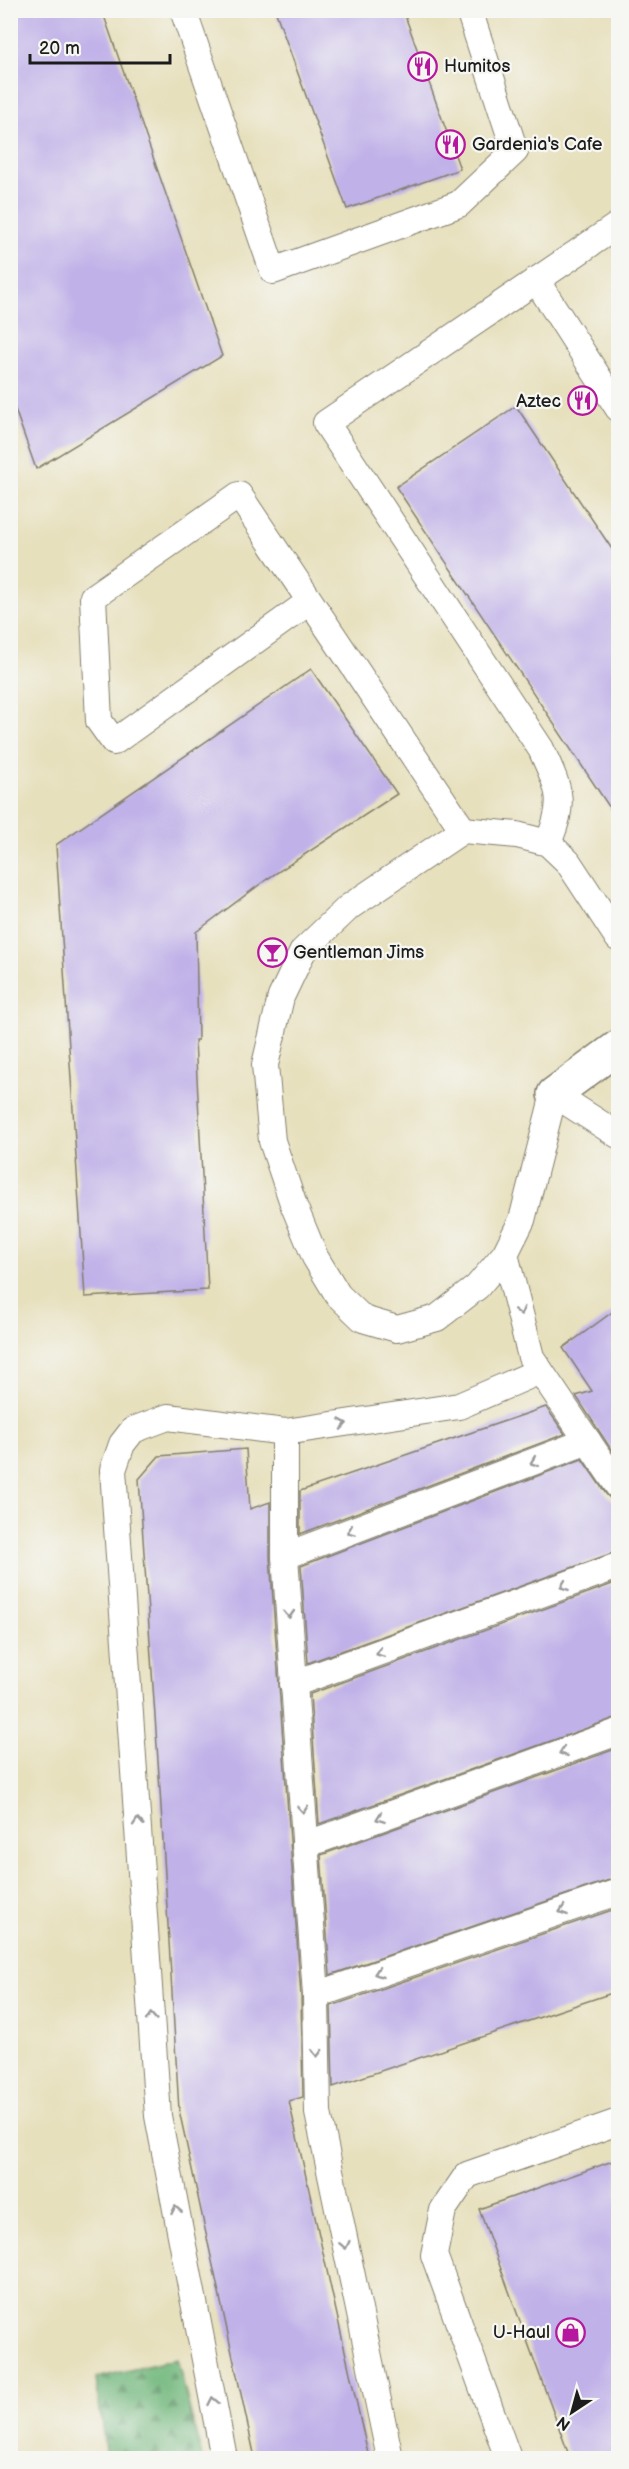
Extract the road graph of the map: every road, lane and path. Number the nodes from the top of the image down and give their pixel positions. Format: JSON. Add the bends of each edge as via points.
{"nodes":[{"id":1,"x":183,"y":10,"type":"edge"},
{"id":2,"x":469,"y":10,"type":"edge"},
{"id":3,"x":618,"y":225,"type":"edge"},
{"id":4,"x":536,"y":280,"type":"junction"},
{"id":5,"x":618,"y":408,"type":"edge"},
{"id":6,"x":309,"y":602,"type":"junction"},
{"id":7,"x":463,"y":830,"type":"junction"},
{"id":8,"x":548,"y":843,"type":"junction"},
{"id":9,"x":618,"y":938,"type":"edge"},
{"id":10,"x":618,"y":1047,"type":"edge"},
{"id":11,"x":554,"y":1094,"type":"junction"},
{"id":12,"x":618,"y":1135,"type":"edge"},
{"id":13,"x":505,"y":1254,"type":"junction"},
{"id":14,"x":540,"y":1371,"type":"junction"},
{"id":15,"x":285,"y":1432,"type":"junction"},
{"id":16,"x":588,"y":1441,"type":"junction"},
{"id":17,"x":618,"y":1486,"type":"edge"},
{"id":18,"x":285,"y":1556,"type":"junction"},
{"id":19,"x":618,"y":1566,"type":"edge"},
{"id":20,"x":293,"y":1684,"type":"junction"},
{"id":21,"x":618,"y":1732,"type":"edge"},
{"id":22,"x":305,"y":1845,"type":"junction"},
{"id":23,"x":618,"y":1892,"type":"edge"},
{"id":24,"x":316,"y":1995,"type":"junction"},
{"id":25,"x":618,"y":2122,"type":"edge"},
{"id":26,"x":224,"y":2458,"type":"edge"},
{"id":27,"x":390,"y":2458,"type":"edge"},
{"id":28,"x":508,"y":2458,"type":"edge"}],
"edges":[{"from":1,"to":2,"type":"lane","via":[[273,271],[459,204],[515,151]]},
{"from":3,"to":4,"type":"lane"},
{"from":4,"to":5,"type":"lane"},
{"from":4,"to":8,"type":"lane","via":[[326,423],[541,749],[560,801]]},
{"from":6,"to":6,"type":"lane","via":[[239,495],[93,597],[99,721],[114,742]]},
{"from":6,"to":7,"type":"lane"},
{"from":7,"to":8,"type":"lane"},
{"from":7,"to":13,"type":"lane","via":[[349,907],[303,951],[281,997],[265,1065],[272,1141],[315,1257],[338,1295],[363,1319],[397,1329],[437,1318],[477,1287]]},
{"from":8,"to":9,"type":"lane","via":[[568,862]]},
{"from":10,"to":11,"type":"street"},
{"from":11,"to":12,"type":"lane"},
{"from":11,"to":13,"type":"lane","via":[[522,1220]]},
{"from":13,"to":14,"type":"lane","one_way":true,"via":[[531,1356]]},
{"from":15,"to":14,"type":"lane","one_way":true,"via":[[459,1406]]},
{"from":14,"to":16,"type":"lane"},
{"from":15,"to":18,"type":"lane"},
{"from":26,"to":15,"type":"lane","one_way":true,"via":[[158,2116],[113,1470],[122,1444],[133,1430],[168,1417]]},
{"from":16,"to":17,"type":"lane"},
{"from":16,"to":18,"type":"lane","one_way":true},
{"from":18,"to":20,"type":"lane","one_way":true},
{"from":19,"to":20,"type":"lane","one_way":true},
{"from":20,"to":22,"type":"lane","one_way":true},
{"from":21,"to":22,"type":"lane","one_way":true},
{"from":22,"to":24,"type":"lane"},
{"from":23,"to":24,"type":"lane","one_way":true},
{"from":24,"to":27,"type":"lane","one_way":true,"via":[[318,2113]]},
{"from":25,"to":28,"type":"lane","via":[[467,2175],[443,2210],[434,2255]]}]}
